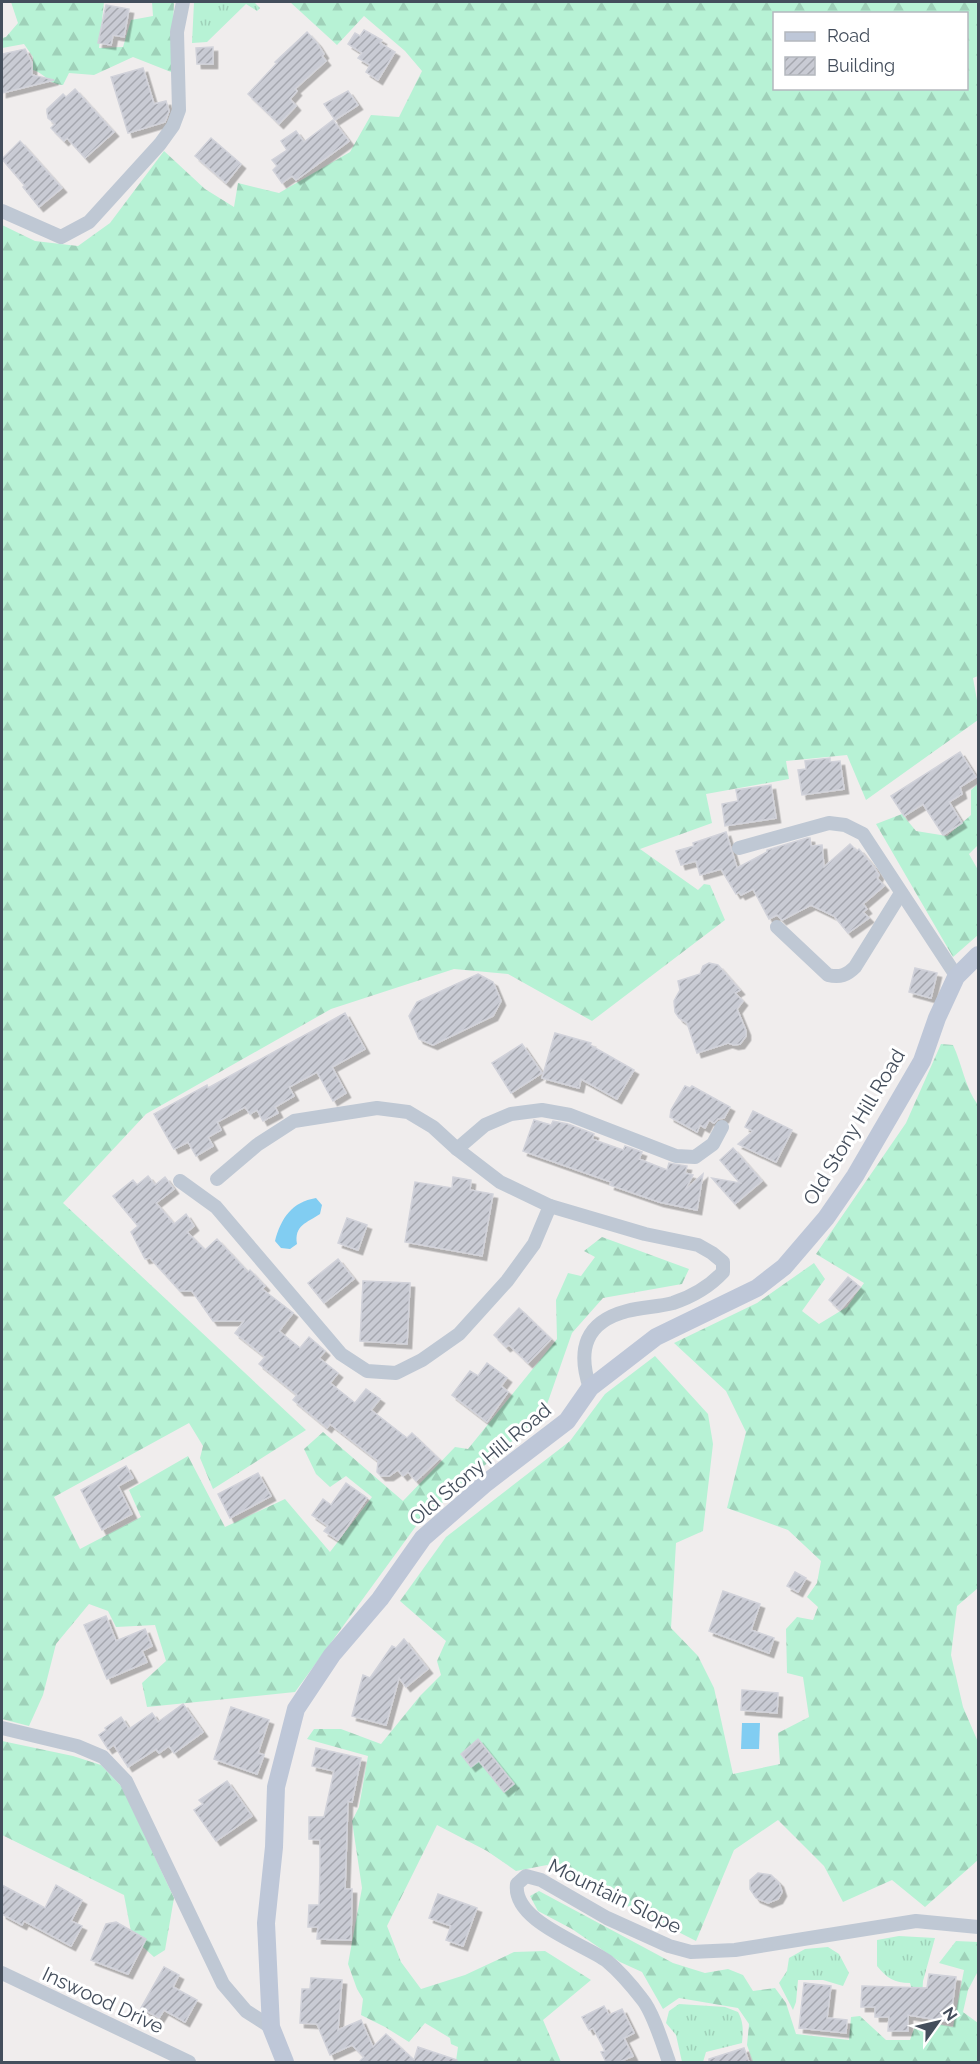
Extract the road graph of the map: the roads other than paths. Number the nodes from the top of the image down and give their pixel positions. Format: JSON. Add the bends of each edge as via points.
{"nodes":[{"id":1,"x":183,"y":2,"type":"edge"},
{"id":2,"x":2,"y":211,"type":"edge"},
{"id":3,"x":740,"y":848,"type":"dead end"},
{"id":4,"x":901,"y":893,"type":"junction"},
{"id":5,"x":777,"y":927,"type":"dead end"},
{"id":6,"x":976,"y":962,"type":"edge"},
{"id":7,"x":957,"y":977,"type":"junction"},
{"id":8,"x":722,"y":1127,"type":"dead end"},
{"id":9,"x":457,"y":1149,"type":"junction"},
{"id":10,"x":217,"y":1179,"type":"dead end"},
{"id":11,"x":180,"y":1181,"type":"dead end"},
{"id":12,"x":550,"y":1206,"type":"junction"},
{"id":13,"x":590,"y":1388,"type":"junction"},
{"id":14,"x":2,"y":1728,"type":"edge"},
{"id":15,"x":978,"y":1927,"type":"edge"},
{"id":16,"x":2,"y":1973,"type":"edge"},
{"id":17,"x":271,"y":2027,"type":"junction"},
{"id":18,"x":189,"y":2062,"type":"edge"},
{"id":19,"x":285,"y":2062,"type":"edge"},
{"id":20,"x":669,"y":2062,"type":"edge"}],
"edges":[{"from":1,"to":2,"type":"street","via":[[177,32],[179,110],[160,144],[89,222],[61,237]]},
{"from":3,"to":4,"type":"street","via":[[829,823],[844,825],[863,834]]},
{"from":4,"to":5,"type":"street","via":[[847,975],[828,975]]},
{"from":4,"to":7,"type":"street"},
{"from":6,"to":7,"type":"street","name":"Old Stony Hill Road"},
{"from":7,"to":13,"type":"street","name":"Old Stony Hill Road","via":[[922,1061],[855,1176],[784,1268],[757,1288],[656,1337]]},
{"from":8,"to":9,"type":"street","via":[[713,1144],[695,1156],[676,1156],[570,1114],[542,1110],[511,1114],[485,1125]]},
{"from":9,"to":10,"type":"street","via":[[433,1127],[408,1112],[377,1108],[294,1121],[257,1145]]},
{"from":9,"to":12,"type":"street","via":[[500,1182]]},
{"from":11,"to":12,"type":"street","via":[[216,1207],[340,1354],[366,1371],[396,1373],[459,1334],[534,1244]]},
{"from":12,"to":13,"type":"street","via":[[698,1245],[723,1262],[723,1272],[699,1291],[673,1303],[626,1311],[600,1324],[586,1341],[584,1370]]},
{"from":13,"to":17,"type":"street","name":"Old Stony Hill Road","via":[[567,1421],[423,1538],[296,1708],[276,1787],[266,1923]]},
{"from":14,"to":17,"type":"street","via":[[77,1746],[103,1757],[126,1781],[223,1984],[246,2011]]},
{"from":15,"to":20,"type":"street","name":"Mountain Slope","via":[[916,1921],[735,1950],[691,1952],[607,1918],[541,1880],[526,1876],[517,1884],[515,1893],[523,1907],[538,1922],[607,1962],[644,2001]]},
{"from":16,"to":18,"type":"street","name":"Inswood Drive"},
{"from":17,"to":19,"type":"street","name":"Old Stony Hill Road"}]}
